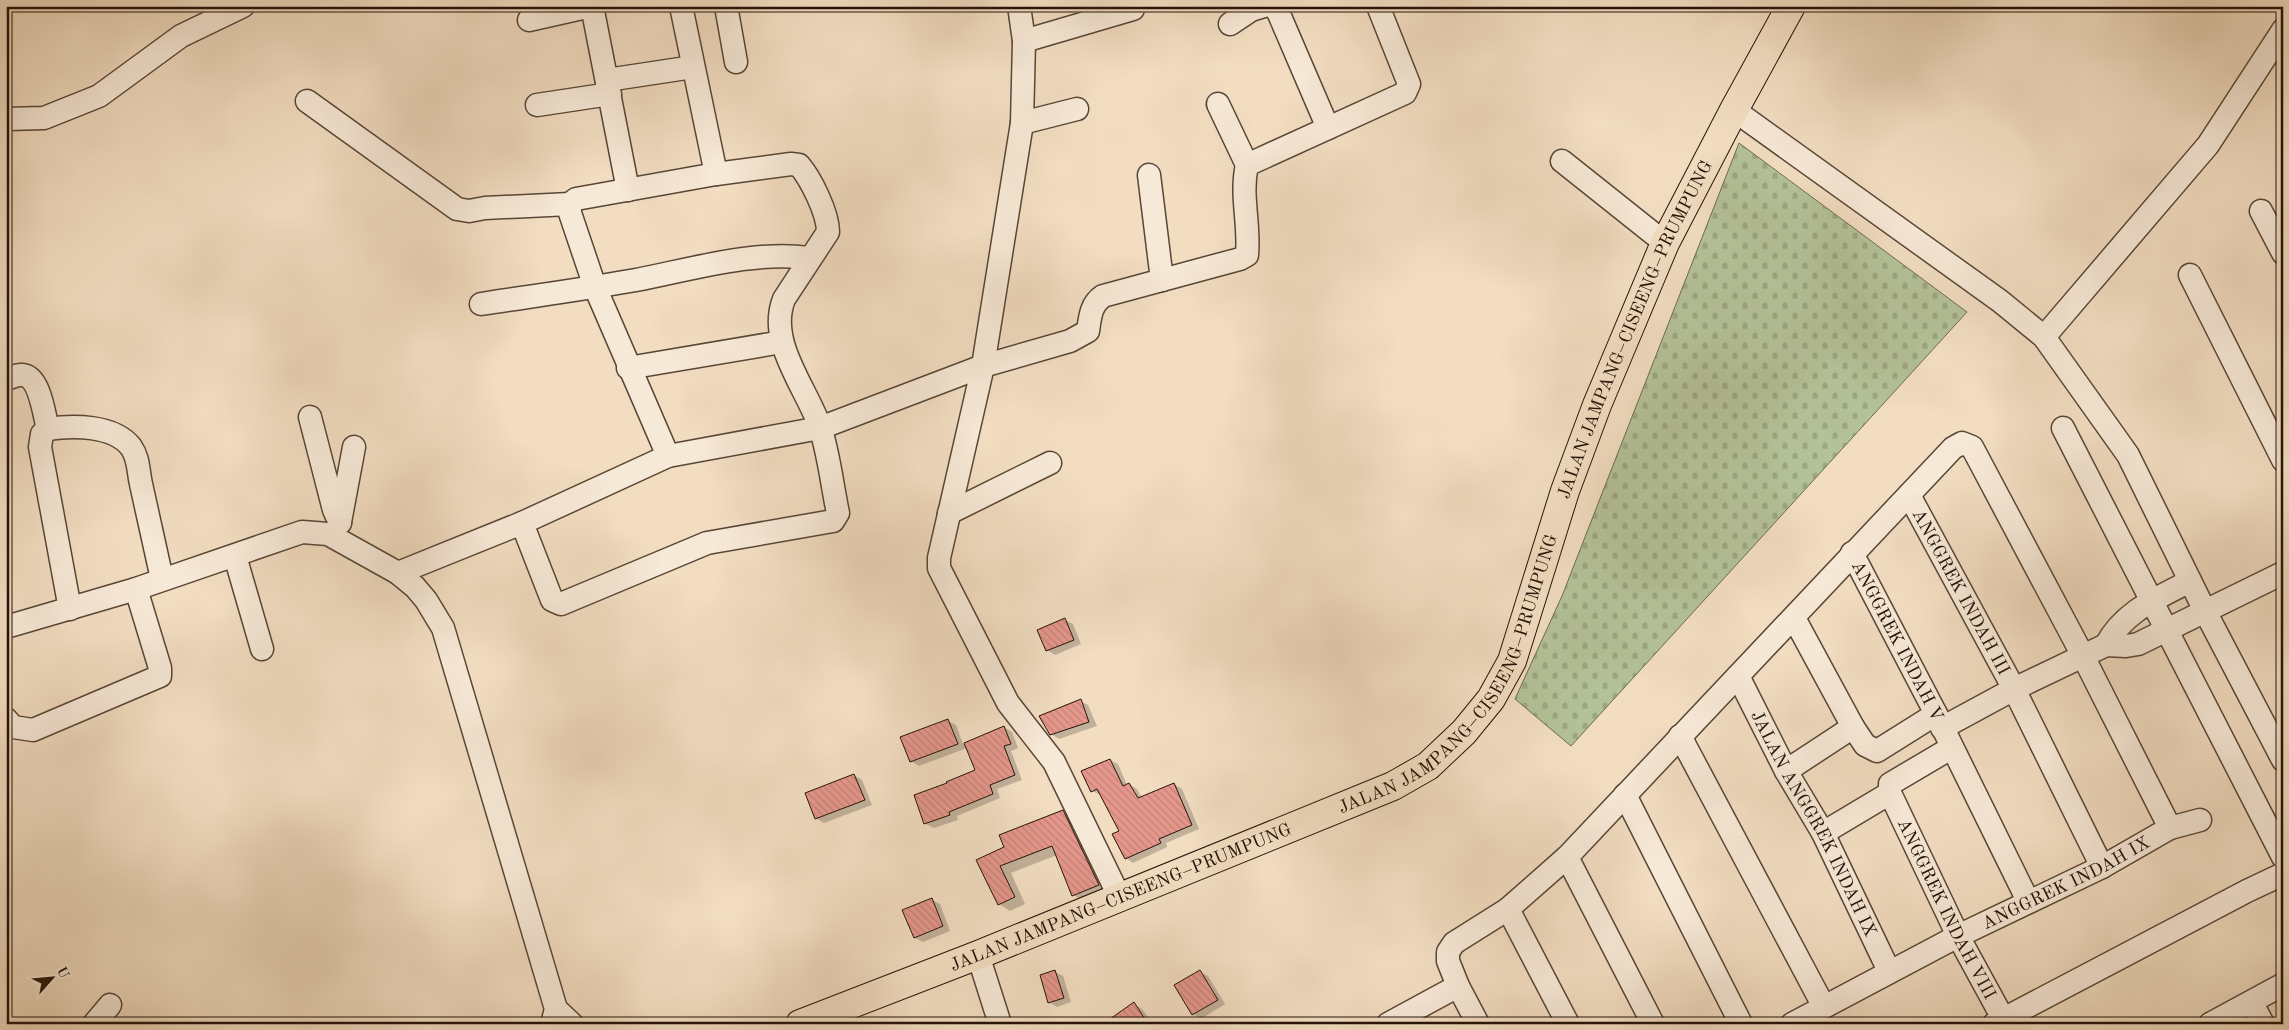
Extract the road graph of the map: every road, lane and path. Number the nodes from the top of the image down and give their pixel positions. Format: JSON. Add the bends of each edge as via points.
{"nodes":[{"id":1,"x":243,"y":6,"type":"edge"},
{"id":2,"x":591,"y":6,"type":"edge"},
{"id":3,"x":681,"y":6,"type":"edge"},
{"id":4,"x":726,"y":6,"type":"edge"},
{"id":5,"x":1019,"y":6,"type":"edge"},
{"id":6,"x":1264,"y":6,"type":"edge"},
{"id":7,"x":1274,"y":6,"type":"edge"},
{"id":8,"x":1378,"y":6,"type":"edge"},
{"id":9,"x":1791,"y":6,"type":"edge"},
{"id":10,"x":1133,"y":9,"type":"dead end"},
{"id":11,"x":529,"y":20,"type":"dead end"},
{"id":12,"x":1230,"y":24,"type":"dead end"},
{"id":13,"x":2283,"y":30,"type":"edge"},
{"id":14,"x":1024,"y":41,"type":"junction"},
{"id":15,"x":736,"y":62,"type":"dead end"},
{"id":16,"x":693,"y":67,"type":"junction"},
{"id":17,"x":608,"y":87,"type":"junction"},
{"id":18,"x":307,"y":101,"type":"dead end"},
{"id":19,"x":1218,"y":104,"type":"dead end"},
{"id":20,"x":537,"y":105,"type":"dead end"},
{"id":21,"x":1078,"y":109,"type":"dead end"},
{"id":22,"x":1734,"y":110,"type":"junction"},
{"id":23,"x":6,"y":119,"type":"edge"},
{"id":24,"x":1022,"y":123,"type":"junction"},
{"id":25,"x":1328,"y":128,"type":"junction"},
{"id":26,"x":1562,"y":160,"type":"dead end"},
{"id":27,"x":1247,"y":164,"type":"junction"},
{"id":28,"x":716,"y":174,"type":"junction"},
{"id":29,"x":1149,"y":175,"type":"dead end"},
{"id":30,"x":628,"y":190,"type":"junction"},
{"id":31,"x":570,"y":204,"type":"junction"},
{"id":32,"x":2262,"y":211,"type":"dead end"},
{"id":33,"x":1665,"y":244,"type":"junction"},
{"id":34,"x":2283,"y":254,"type":"edge"},
{"id":35,"x":809,"y":258,"type":"junction"},
{"id":36,"x":2190,"y":275,"type":"dead end"},
{"id":37,"x":1162,"y":280,"type":"junction"},
{"id":38,"x":595,"y":288,"type":"junction"},
{"id":39,"x":481,"y":304,"type":"dead end"},
{"id":40,"x":2036,"y":330,"type":"junction"},
{"id":41,"x":782,"y":342,"type":"junction"},
{"id":42,"x":983,"y":366,"type":"junction"},
{"id":43,"x":628,"y":368,"type":"junction"},
{"id":44,"x":6,"y":379,"type":"edge"},
{"id":45,"x":310,"y":416,"type":"dead end"},
{"id":46,"x":820,"y":428,"type":"junction"},
{"id":47,"x":2063,"y":428,"type":"dead end"},
{"id":48,"x":48,"y":429,"type":"junction"},
{"id":49,"x":354,"y":447,"type":"dead end"},
{"id":50,"x":668,"y":456,"type":"junction"},
{"id":51,"x":2283,"y":460,"type":"edge"},
{"id":52,"x":1050,"y":463,"type":"dead end"},
{"id":53,"x":1910,"y":495,"type":"junction"},
{"id":54,"x":949,"y":513,"type":"junction"},
{"id":55,"x":522,"y":523,"type":"junction"},
{"id":56,"x":339,"y":531,"type":"junction"},
{"id":57,"x":1852,"y":553,"type":"junction"},
{"id":58,"x":236,"y":556,"type":"junction"},
{"id":59,"x":2283,"y":572,"type":"edge"},
{"id":60,"x":398,"y":573,"type":"junction"},
{"id":61,"x":162,"y":579,"type":"junction"},
{"id":62,"x":2190,"y":581,"type":"junction"},
{"id":63,"x":136,"y":589,"type":"junction"},
{"id":64,"x":2152,"y":601,"type":"junction"},
{"id":65,"x":70,"y":610,"type":"junction"},
{"id":66,"x":2205,"y":610,"type":"junction"},
{"id":67,"x":1794,"y":618,"type":"junction"},
{"id":68,"x":6,"y":627,"type":"edge"},
{"id":69,"x":2167,"y":631,"type":"junction"},
{"id":70,"x":2106,"y":645,"type":"junction"},
{"id":71,"x":262,"y":648,"type":"dead end"},
{"id":72,"x":2083,"y":656,"type":"junction"},
{"id":73,"x":1738,"y":676,"type":"junction"},
{"id":74,"x":2014,"y":689,"type":"junction"},
{"id":75,"x":6,"y":719,"type":"edge"},
{"id":76,"x":1853,"y":727,"type":"junction"},
{"id":77,"x":1943,"y":730,"type":"junction"},
{"id":78,"x":1680,"y":736,"type":"junction"},
{"id":79,"x":2283,"y":760,"type":"edge"},
{"id":80,"x":1786,"y":770,"type":"junction"},
{"id":81,"x":1890,"y":793,"type":"junction"},
{"id":82,"x":1625,"y":795,"type":"junction"},
{"id":83,"x":2200,"y":820,"type":"dead end"},
{"id":84,"x":2170,"y":828,"type":"junction"},
{"id":85,"x":1823,"y":833,"type":"junction"},
{"id":86,"x":2283,"y":856,"type":"edge"},
{"id":87,"x":1567,"y":858,"type":"junction"},
{"id":88,"x":2102,"y":867,"type":"junction"},
{"id":89,"x":2283,"y":874,"type":"edge"},
{"id":90,"x":1118,"y":896,"type":"junction"},
{"id":91,"x":2028,"y":901,"type":"junction"},
{"id":92,"x":1508,"y":909,"type":"junction"},
{"id":93,"x":1958,"y":936,"type":"junction"},
{"id":94,"x":978,"y":954,"type":"junction"},
{"id":95,"x":1889,"y":971,"type":"junction"},
{"id":96,"x":2282,"y":985,"type":"edge"},
{"id":97,"x":1458,"y":986,"type":"junction"},
{"id":98,"x":2252,"y":1003,"type":"junction"},
{"id":99,"x":110,"y":1005,"type":"dead end"},
{"id":100,"x":1824,"y":1007,"type":"junction"},
{"id":101,"x":560,"y":1019,"type":"edge"},
{"id":102,"x":2001,"y":1022,"type":"edge"},
{"id":103,"x":94,"y":1024,"type":"edge"},
{"id":104,"x":800,"y":1024,"type":"edge"},
{"id":105,"x":1000,"y":1024,"type":"edge"},
{"id":106,"x":1388,"y":1024,"type":"edge"},
{"id":107,"x":1478,"y":1024,"type":"edge"},
{"id":108,"x":1568,"y":1024,"type":"edge"},
{"id":109,"x":1653,"y":1024,"type":"edge"},
{"id":110,"x":1741,"y":1024,"type":"edge"},
{"id":111,"x":1792,"y":1024,"type":"edge"},
{"id":112,"x":2210,"y":1024,"type":"edge"},
{"id":113,"x":2263,"y":1024,"type":"edge"}],
"edges":[{"from":1,"to":23,"type":"street","via":[[181,36],[98,96],[44,118]]},
{"from":2,"to":11,"type":"street"},
{"from":2,"to":17,"type":"street"},
{"from":3,"to":16,"type":"street"},
{"from":4,"to":15,"type":"street"},
{"from":5,"to":14,"type":"street"},
{"from":6,"to":12,"type":"street","via":[[1251,10]]},
{"from":7,"to":25,"type":"street"},
{"from":8,"to":25,"type":"street","via":[[1408,84],[1405,93]]},
{"from":9,"to":22,"type":"main road","name":"JALAN JAMPANG–CISEENG–PRUMPUNG"},
{"from":10,"to":14,"type":"street"},
{"from":13,"to":40,"type":"street","via":[[2208,145]]},
{"from":14,"to":24,"type":"street"},
{"from":16,"to":17,"type":"street"},
{"from":16,"to":28,"type":"street"},
{"from":17,"to":20,"type":"street"},
{"from":17,"to":30,"type":"street"},
{"from":18,"to":31,"type":"street","via":[[457,209],[469,211]]},
{"from":19,"to":27,"type":"street"},
{"from":21,"to":24,"type":"street"},
{"from":22,"to":33,"type":"main road","name":"JALAN JAMPANG–CISEENG–PRUMPUNG"},
{"from":22,"to":40,"type":"street","via":[[2000,300]]},
{"from":24,"to":42,"type":"street"},
{"from":25,"to":27,"type":"street"},
{"from":26,"to":33,"type":"street"},
{"from":27,"to":37,"type":"street","via":[[1244,194],[1247,254],[1228,264]]},
{"from":28,"to":30,"type":"street"},
{"from":28,"to":35,"type":"street","via":[[798,165],[806,173],[828,222],[828,232]]},
{"from":29,"to":37,"type":"street"},
{"from":30,"to":31,"type":"street","via":[[576,199]]},
{"from":31,"to":38,"type":"street","via":[[570,213]]},
{"from":32,"to":34,"type":"street"},
{"from":33,"to":90,"type":"main road","name":"JALAN JAMPANG–CISEENG–PRUMPUNG","via":[[1565,491],[1512,660],[1491,699],[1464,732],[1428,766],[1393,786]]},
{"from":35,"to":38,"type":"street","via":[[759,256]]},
{"from":35,"to":41,"type":"street","via":[[779,311]]},
{"from":36,"to":51,"type":"street"},
{"from":37,"to":42,"type":"street","via":[[1095,301],[1088,331],[1070,341]]},
{"from":38,"to":39,"type":"street"},
{"from":38,"to":43,"type":"street"},
{"from":40,"to":62,"type":"street","via":[[2128,455]]},
{"from":41,"to":43,"type":"street"},
{"from":41,"to":46,"type":"street"},
{"from":42,"to":46,"type":"street"},
{"from":42,"to":54,"type":"street"},
{"from":43,"to":50,"type":"street"},
{"from":44,"to":48,"type":"street","via":[[21,374],[30,377],[38,389]]},
{"from":45,"to":56,"type":"street"},
{"from":46,"to":50,"type":"street"},
{"from":46,"to":55,"type":"street","via":[[838,513],[833,521],[707,543],[561,604],[552,600]]},
{"from":47,"to":64,"type":"street"},
{"from":48,"to":61,"type":"street","via":[[71,427],[112,433],[132,448],[138,461]]},
{"from":48,"to":65,"type":"street","via":[[42,434],[40,447]]},
{"from":49,"to":56,"type":"street"},
{"from":50,"to":55,"type":"street"},
{"from":52,"to":54,"type":"street"},
{"from":53,"to":57,"type":"street"},
{"from":53,"to":72,"type":"street","via":[[1953,448],[1962,443],[1972,447]]},
{"from":53,"to":74,"type":"street","name":"ANGGREK INDAH III"},
{"from":54,"to":90,"type":"street","via":[[939,568],[1008,703],[1054,762]]},
{"from":55,"to":60,"type":"street"},
{"from":56,"to":58,"type":"street","via":[[328,534],[302,532]]},
{"from":56,"to":60,"type":"street"},
{"from":57,"to":67,"type":"street"},
{"from":57,"to":77,"type":"street","name":"ANGGREK INDAH V"},
{"from":58,"to":61,"type":"street"},
{"from":58,"to":71,"type":"street"},
{"from":59,"to":66,"type":"street"},
{"from":60,"to":101,"type":"street","via":[[426,600],[443,628]]},
{"from":61,"to":63,"type":"street"},
{"from":62,"to":64,"type":"street"},
{"from":62,"to":66,"type":"street"},
{"from":63,"to":65,"type":"street"},
{"from":63,"to":75,"type":"street","via":[[160,676],[33,730],[13,727]]},
{"from":64,"to":69,"type":"street"},
{"from":64,"to":70,"type":"street","via":[[2133,611],[2113,632]]},
{"from":65,"to":68,"type":"street"},
{"from":66,"to":69,"type":"street"},
{"from":66,"to":79,"type":"street"},
{"from":67,"to":73,"type":"street"},
{"from":67,"to":76,"type":"street"},
{"from":69,"to":70,"type":"street","via":[[2138,644]]},
{"from":69,"to":86,"type":"street"},
{"from":70,"to":72,"type":"street"},
{"from":72,"to":74,"type":"street"},
{"from":72,"to":84,"type":"street"},
{"from":73,"to":78,"type":"street"},
{"from":73,"to":80,"type":"street","name":"JALAN ANGGREK INDAH IX"},
{"from":74,"to":77,"type":"street"},
{"from":74,"to":88,"type":"street","name":"ANGGREK INDAH III"},
{"from":76,"to":77,"type":"street","via":[[1865,745],[1877,751]]},
{"from":76,"to":80,"type":"street"},
{"from":77,"to":81,"type":"street","via":[[1890,784]]},
{"from":77,"to":91,"type":"street","name":"ANGGREK INDAH V"},
{"from":78,"to":82,"type":"street"},
{"from":78,"to":100,"type":"street"},
{"from":80,"to":85,"type":"street","name":"JALAN ANGGREK INDAH IX"},
{"from":81,"to":85,"type":"street"},
{"from":81,"to":93,"type":"street","name":"ANGGREK INDAH VIII"},
{"from":82,"to":87,"type":"street"},
{"from":82,"to":110,"type":"street"},
{"from":83,"to":84,"type":"street","name":"ANGGREK INDAH IX"},
{"from":84,"to":88,"type":"street","name":"ANGGREK INDAH IX"},
{"from":85,"to":95,"type":"street","name":"JALAN ANGGREK INDAH IX"},
{"from":87,"to":92,"type":"street"},
{"from":87,"to":109,"type":"street"},
{"from":88,"to":91,"type":"street","name":"ANGGREK INDAH IX"},
{"from":89,"to":102,"type":"street"},
{"from":90,"to":94,"type":"main road","name":"JALAN JAMPANG–CISEENG–PRUMPUNG"},
{"from":91,"to":93,"type":"street","name":"ANGGREK INDAH IX"},
{"from":92,"to":97,"type":"street","via":[[1450,948],[1448,961]]},
{"from":92,"to":108,"type":"street"},
{"from":93,"to":95,"type":"street","name":"ANGGREK INDAH IX"},
{"from":93,"to":102,"type":"street","name":"ANGGREK INDAH VIII"},
{"from":94,"to":104,"type":"main road","name":"JALAN JAMPANG–CISEENG–PRUMPUNG"},
{"from":94,"to":105,"type":"street"},
{"from":95,"to":100,"type":"street","name":"ANGGREK INDAH IX"},
{"from":96,"to":98,"type":"street"},
{"from":97,"to":106,"type":"street"},
{"from":97,"to":107,"type":"street"},
{"from":98,"to":112,"type":"street"},
{"from":98,"to":113,"type":"street"},
{"from":99,"to":103,"type":"street"},
{"from":100,"to":111,"type":"street","name":"ANGGREK INDAH IX"}]}
